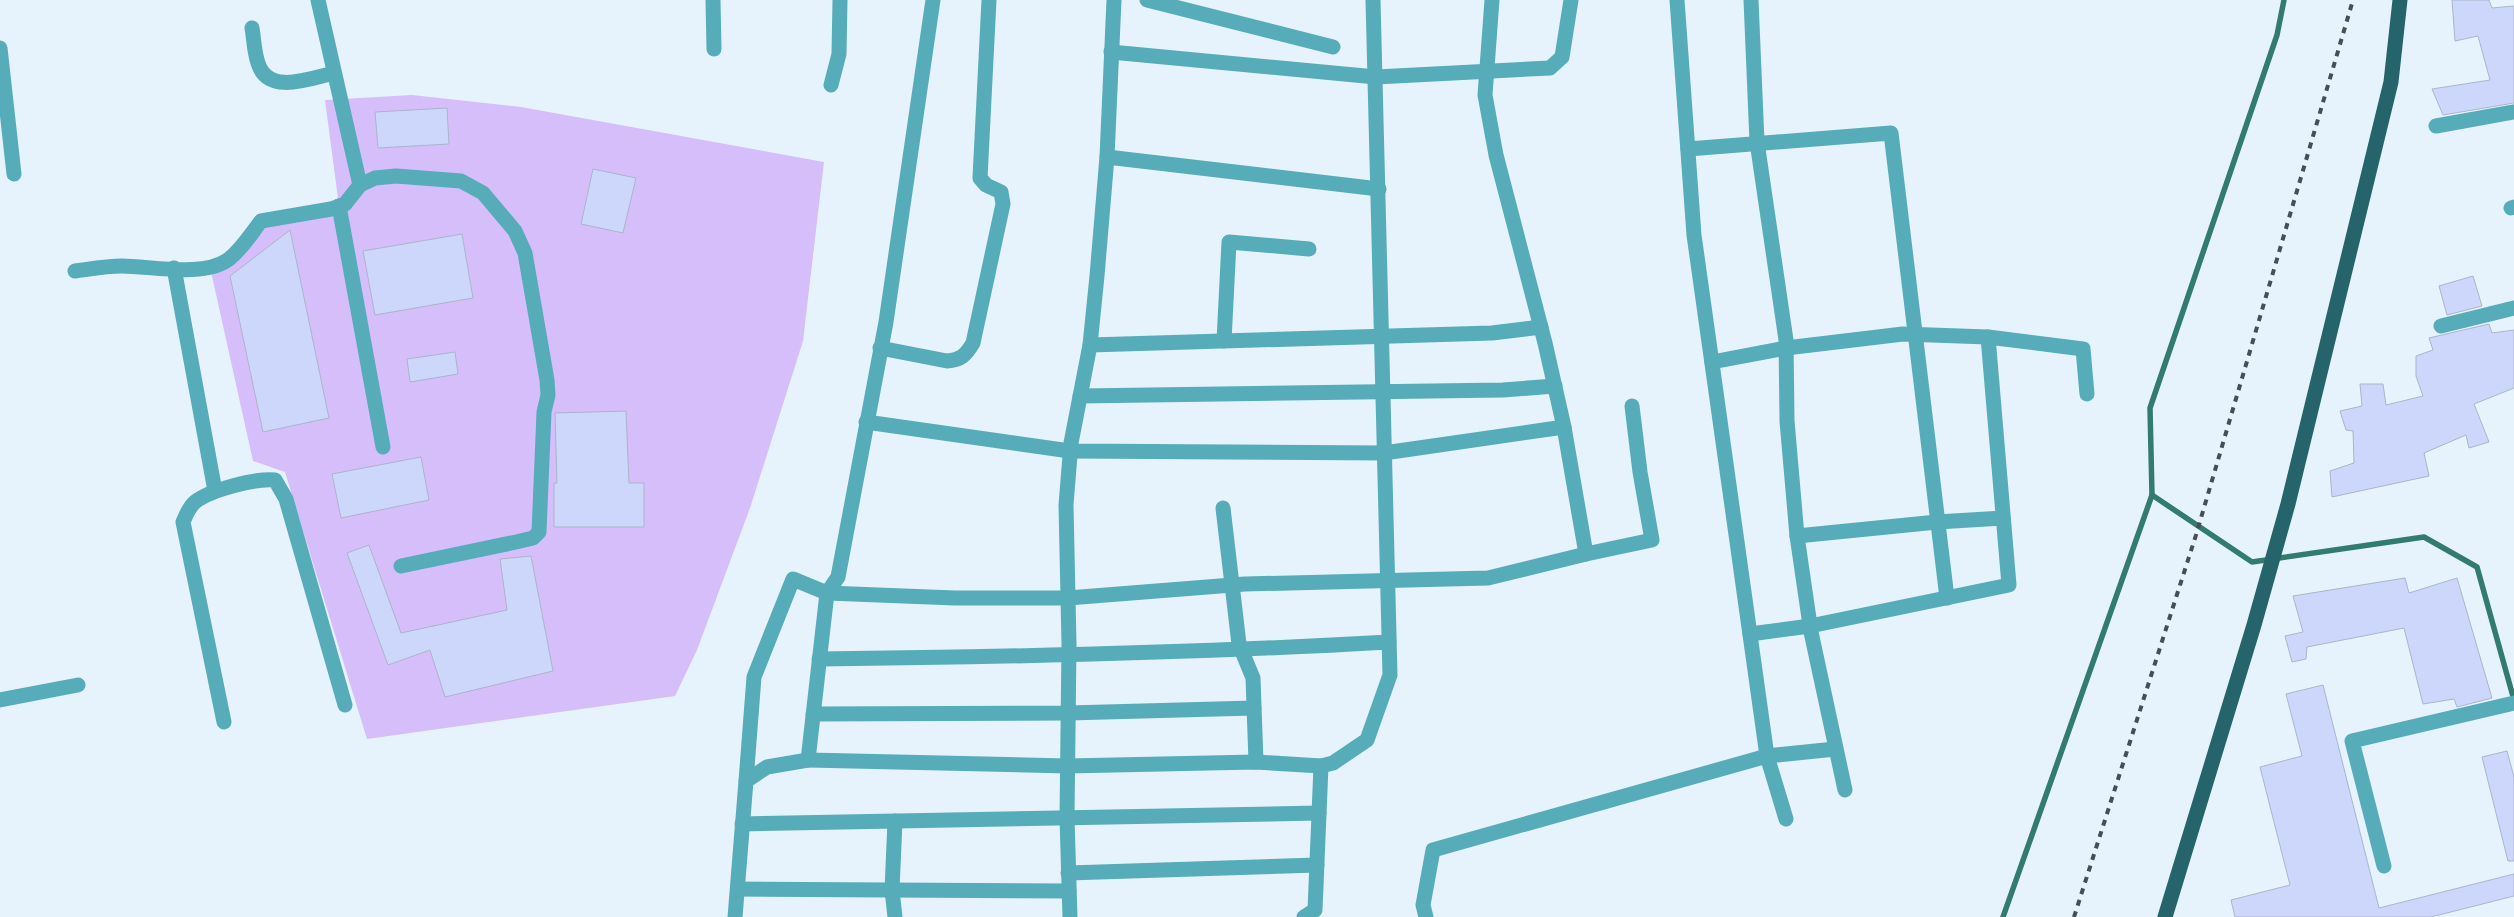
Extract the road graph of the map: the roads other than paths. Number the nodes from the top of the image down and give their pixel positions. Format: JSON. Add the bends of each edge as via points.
{"nodes":[{"id":1,"x":318,"y":0,"type":"edge"},
{"id":2,"x":713,"y":0,"type":"edge"},
{"id":3,"x":840,"y":0,"type":"edge"},
{"id":4,"x":933,"y":0,"type":"edge"},
{"id":5,"x":989,"y":0,"type":"edge"},
{"id":6,"x":1114,"y":0,"type":"edge"},
{"id":7,"x":1147,"y":0,"type":"edge"},
{"id":8,"x":1373,"y":0,"type":"edge"},
{"id":9,"x":1492,"y":0,"type":"edge"},
{"id":10,"x":1571,"y":0,"type":"edge"},
{"id":11,"x":1677,"y":0,"type":"edge"},
{"id":12,"x":1751,"y":0,"type":"edge"},
{"id":13,"x":2400,"y":0,"type":"edge"},
{"id":14,"x":252,"y":28,"type":"dead end"},
{"id":15,"x":1333,"y":47,"type":"dead end"},
{"id":16,"x":0,"y":48,"type":"edge"},
{"id":17,"x":714,"y":49,"type":"dead end"},
{"id":18,"x":1112,"y":52,"type":"junction"},
{"id":19,"x":1486,"y":72,"type":"junction"},
{"id":20,"x":334,"y":73,"type":"junction"},
{"id":21,"x":1376,"y":77,"type":"junction"},
{"id":22,"x":831,"y":85,"type":"dead end"},
{"id":23,"x":2514,"y":112,"type":"edge"},
{"id":24,"x":3,"y":114,"type":"edge"},
{"id":25,"x":2436,"y":126,"type":"dead end"},
{"id":26,"x":1757,"y":142,"type":"junction"},
{"id":27,"x":1688,"y":149,"type":"junction"},
{"id":28,"x":1107,"y":157,"type":"junction"},
{"id":29,"x":14,"y":174,"type":"dead end"},
{"id":30,"x":360,"y":184,"type":"junction"},
{"id":31,"x":1379,"y":189,"type":"junction"},
{"id":32,"x":339,"y":206,"type":"junction"},
{"id":33,"x":1309,"y":249,"type":"dead end"},
{"id":34,"x":174,"y":268,"type":"junction"},
{"id":35,"x":75,"y":271,"type":"dead end"},
{"id":36,"x":2514,"y":308,"type":"edge"},
{"id":37,"x":2441,"y":326,"type":"dead end"},
{"id":38,"x":1541,"y":327,"type":"junction"},
{"id":39,"x":1914,"y":335,"type":"junction"},
{"id":40,"x":1382,"y":336,"type":"junction"},
{"id":41,"x":1988,"y":337,"type":"junction"},
{"id":42,"x":1224,"y":341,"type":"junction"},
{"id":43,"x":1090,"y":345,"type":"junction"},
{"id":44,"x":880,"y":348,"type":"junction"},
{"id":45,"x":1786,"y":348,"type":"junction"},
{"id":46,"x":1712,"y":362,"type":"junction"},
{"id":47,"x":1555,"y":386,"type":"junction"},
{"id":48,"x":1383,"y":392,"type":"junction"},
{"id":49,"x":2087,"y":394,"type":"dead end"},
{"id":50,"x":1080,"y":396,"type":"junction"},
{"id":51,"x":1632,"y":406,"type":"dead end"},
{"id":52,"x":866,"y":422,"type":"junction"},
{"id":53,"x":1564,"y":427,"type":"junction"},
{"id":54,"x":383,"y":447,"type":"dead end"},
{"id":55,"x":1070,"y":451,"type":"junction"},
{"id":56,"x":1384,"y":453,"type":"junction"},
{"id":57,"x":215,"y":491,"type":"junction"},
{"id":58,"x":1223,"y":508,"type":"dead end"},
{"id":59,"x":2003,"y":518,"type":"junction"},
{"id":60,"x":1937,"y":522,"type":"junction"},
{"id":61,"x":1797,"y":536,"type":"junction"},
{"id":62,"x":1586,"y":554,"type":"junction"},
{"id":63,"x":401,"y":566,"type":"dead end"},
{"id":64,"x":1388,"y":582,"type":"junction"},
{"id":65,"x":1232,"y":585,"type":"junction"},
{"id":66,"x":827,"y":593,"type":"junction"},
{"id":67,"x":1068,"y":598,"type":"junction"},
{"id":68,"x":1947,"y":598,"type":"junction"},
{"id":69,"x":1810,"y":626,"type":"junction"},
{"id":70,"x":1750,"y":634,"type":"junction"},
{"id":71,"x":1389,"y":642,"type":"junction"},
{"id":72,"x":1242,"y":650,"type":"junction"},
{"id":73,"x":1068,"y":656,"type":"junction"},
{"id":74,"x":819,"y":659,"type":"junction"},
{"id":75,"x":78,"y":685,"type":"dead end"},
{"id":76,"x":0,"y":700,"type":"edge"},
{"id":77,"x":2510,"y":704,"type":"edge"},
{"id":78,"x":345,"y":705,"type":"dead end"},
{"id":79,"x":1254,"y":708,"type":"junction"},
{"id":80,"x":1068,"y":713,"type":"junction"},
{"id":81,"x":813,"y":714,"type":"junction"},
{"id":82,"x":224,"y":722,"type":"dead end"},
{"id":83,"x":1836,"y":749,"type":"junction"},
{"id":84,"x":1767,"y":756,"type":"junction"},
{"id":85,"x":808,"y":760,"type":"junction"},
{"id":86,"x":1256,"y":762,"type":"junction"},
{"id":87,"x":1067,"y":766,"type":"junction"},
{"id":88,"x":1321,"y":766,"type":"junction"},
{"id":89,"x":746,"y":781,"type":"junction"},
{"id":90,"x":1845,"y":790,"type":"dead end"},
{"id":91,"x":1319,"y":813,"type":"junction"},
{"id":92,"x":1067,"y":818,"type":"junction"},
{"id":93,"x":1786,"y":818,"type":"dead end"},
{"id":94,"x":895,"y":821,"type":"junction"},
{"id":95,"x":742,"y":824,"type":"junction"},
{"id":96,"x":1316,"y":865,"type":"junction"},
{"id":97,"x":2384,"y":866,"type":"dead end"},
{"id":98,"x":1068,"y":873,"type":"junction"},
{"id":99,"x":738,"y":889,"type":"junction"},
{"id":100,"x":892,"y":890,"type":"junction"},
{"id":101,"x":1069,"y":891,"type":"junction"},
{"id":102,"x":735,"y":917,"type":"edge"},
{"id":103,"x":895,"y":917,"type":"edge"},
{"id":104,"x":1070,"y":917,"type":"edge"},
{"id":105,"x":1304,"y":917,"type":"edge"},
{"id":106,"x":1426,"y":917,"type":"edge"},
{"id":107,"x":2165,"y":917,"type":"edge"}],
"edges":[{"from":1,"to":20,"type":"street"},
{"from":2,"to":17,"type":"street"},
{"from":3,"to":22,"type":"street","via":[[840,54]]},
{"from":4,"to":44,"type":"street"},
{"from":5,"to":44,"type":"street","via":[[980,178],[1001,192],[1003,204],[974,343],[958,360],[947,361]]},
{"from":6,"to":18,"type":"street"},
{"from":7,"to":15,"type":"street"},
{"from":8,"to":21,"type":"street"},
{"from":9,"to":19,"type":"street"},
{"from":10,"to":19,"type":"street","via":[[1562,57],[1550,68]]},
{"from":11,"to":27,"type":"street"},
{"from":12,"to":26,"type":"street"},
{"from":13,"to":107,"type":"main road","via":[[2391,82],[2288,504]]},
{"from":14,"to":20,"type":"street","via":[[258,64],[265,76],[276,82],[290,83]]},
{"from":16,"to":24,"type":"street"},
{"from":18,"to":21,"type":"street"},
{"from":18,"to":28,"type":"street"},
{"from":19,"to":21,"type":"street"},
{"from":19,"to":38,"type":"street","via":[[1485,96],[1496,155]]},
{"from":20,"to":30,"type":"street"},
{"from":21,"to":31,"type":"street"},
{"from":23,"to":25,"type":"street"},
{"from":24,"to":29,"type":"street"},
{"from":26,"to":27,"type":"street"},
{"from":26,"to":39,"type":"street","via":[[1891,133]]},
{"from":26,"to":45,"type":"street"},
{"from":27,"to":46,"type":"street","via":[[1694,235]]},
{"from":28,"to":31,"type":"street"},
{"from":28,"to":43,"type":"street"},
{"from":30,"to":32,"type":"street","via":[[345,204]]},
{"from":30,"to":63,"type":"street","via":[[375,178],[396,176],[461,181],[483,193],[515,231],[525,253],[547,380],[539,532],[533,538]]},
{"from":31,"to":40,"type":"street"},
{"from":32,"to":34,"type":"street","via":[[261,221],[227,261],[190,270]]},
{"from":32,"to":54,"type":"street"},
{"from":33,"to":42,"type":"street","via":[[1229,242]]},
{"from":34,"to":35,"type":"street","via":[[120,266]]},
{"from":34,"to":57,"type":"street"},
{"from":36,"to":37,"type":"street"},
{"from":38,"to":40,"type":"street","via":[[1492,333]]},
{"from":38,"to":47,"type":"street"},
{"from":39,"to":41,"type":"street"},
{"from":39,"to":45,"type":"street"},
{"from":39,"to":60,"type":"street"},
{"from":40,"to":42,"type":"street"},
{"from":40,"to":48,"type":"street"},
{"from":41,"to":49,"type":"street","via":[[2083,350]]},
{"from":41,"to":59,"type":"street"},
{"from":42,"to":43,"type":"street"},
{"from":43,"to":50,"type":"street"},
{"from":44,"to":52,"type":"street"},
{"from":45,"to":46,"type":"street"},
{"from":45,"to":61,"type":"street","via":[[1786,421]]},
{"from":46,"to":70,"type":"street"},
{"from":47,"to":48,"type":"street"},
{"from":47,"to":53,"type":"street"},
{"from":48,"to":50,"type":"street"},
{"from":48,"to":56,"type":"street"},
{"from":50,"to":55,"type":"street"},
{"from":51,"to":62,"type":"street","via":[[1652,540]]},
{"from":52,"to":55,"type":"street"},
{"from":52,"to":66,"type":"street","via":[[838,577]]},
{"from":53,"to":56,"type":"street"},
{"from":53,"to":62,"type":"street"},
{"from":55,"to":56,"type":"street"},
{"from":55,"to":67,"type":"street","via":[[1066,505]]},
{"from":56,"to":64,"type":"street"},
{"from":57,"to":78,"type":"street","via":[[266,479],[275,480],[280,487]]},
{"from":57,"to":82,"type":"street","via":[[194,502],[183,522]]},
{"from":58,"to":65,"type":"street"},
{"from":59,"to":60,"type":"street"},
{"from":59,"to":68,"type":"street","via":[[2009,586]]},
{"from":60,"to":61,"type":"street"},
{"from":60,"to":68,"type":"street"},
{"from":61,"to":69,"type":"street"},
{"from":62,"to":64,"type":"street","via":[[1488,578]]},
{"from":64,"to":65,"type":"street"},
{"from":64,"to":71,"type":"street"},
{"from":65,"to":67,"type":"street"},
{"from":65,"to":72,"type":"street"},
{"from":66,"to":67,"type":"street"},
{"from":66,"to":74,"type":"street"},
{"from":66,"to":89,"type":"street","via":[[793,579],[754,677]]},
{"from":67,"to":73,"type":"street"},
{"from":68,"to":69,"type":"street"},
{"from":69,"to":70,"type":"street"},
{"from":69,"to":83,"type":"street"},
{"from":70,"to":84,"type":"street"},
{"from":71,"to":72,"type":"street"},
{"from":71,"to":88,"type":"street","via":[[1390,676],[1367,740],[1333,763]]},
{"from":72,"to":73,"type":"street"},
{"from":72,"to":79,"type":"street","via":[[1254,678]]},
{"from":73,"to":74,"type":"street"},
{"from":73,"to":80,"type":"street"},
{"from":74,"to":81,"type":"street"},
{"from":75,"to":76,"type":"street"},
{"from":77,"to":97,"type":"street","via":[[2352,741]]},
{"from":79,"to":80,"type":"street"},
{"from":79,"to":86,"type":"street"},
{"from":80,"to":81,"type":"street"},
{"from":80,"to":87,"type":"street"},
{"from":81,"to":85,"type":"street"},
{"from":83,"to":84,"type":"street"},
{"from":83,"to":90,"type":"street"},
{"from":84,"to":93,"type":"street"},
{"from":84,"to":106,"type":"street","via":[[1433,850],[1423,905]]},
{"from":85,"to":87,"type":"street"},
{"from":85,"to":89,"type":"street","via":[[767,767]]},
{"from":86,"to":87,"type":"street"},
{"from":86,"to":88,"type":"street"},
{"from":87,"to":92,"type":"street"},
{"from":88,"to":91,"type":"street"},
{"from":89,"to":95,"type":"street"},
{"from":91,"to":92,"type":"street"},
{"from":91,"to":96,"type":"street"},
{"from":92,"to":94,"type":"street"},
{"from":92,"to":98,"type":"street"},
{"from":94,"to":95,"type":"street"},
{"from":94,"to":100,"type":"street"},
{"from":95,"to":99,"type":"street"},
{"from":96,"to":98,"type":"street"},
{"from":96,"to":105,"type":"street","via":[[1314,910]]},
{"from":98,"to":101,"type":"street"},
{"from":99,"to":100,"type":"street"},
{"from":99,"to":102,"type":"street"},
{"from":100,"to":101,"type":"street"},
{"from":100,"to":103,"type":"street"},
{"from":101,"to":104,"type":"street"}]}
